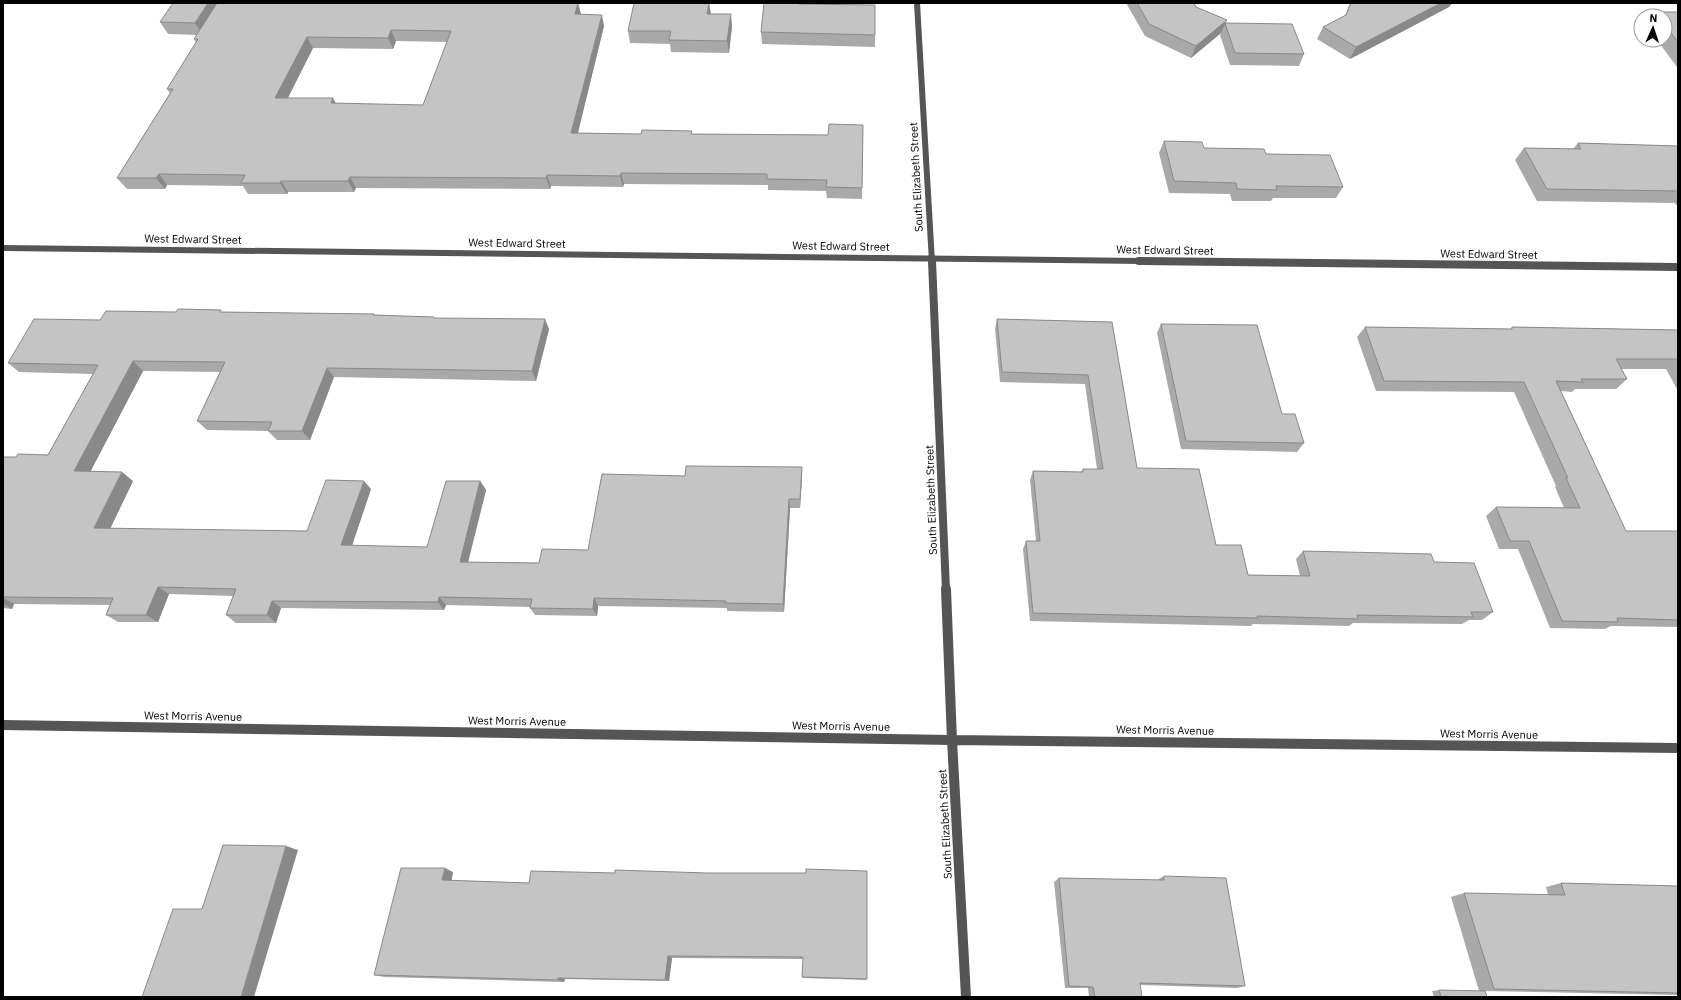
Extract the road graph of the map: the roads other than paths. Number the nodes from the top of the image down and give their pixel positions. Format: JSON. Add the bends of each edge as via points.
{"nodes":[{"id":1,"x":917,"y":3,"type":"edge"},
{"id":2,"x":3,"y":248,"type":"edge"},
{"id":3,"x":932,"y":259,"type":"junction"},
{"id":4,"x":1678,"y":267,"type":"edge"},
{"id":5,"x":3,"y":725,"type":"edge"},
{"id":6,"x":952,"y":740,"type":"junction"},
{"id":7,"x":1678,"y":748,"type":"edge"},
{"id":8,"x":966,"y":997,"type":"edge"}],
"edges":[{"from":1,"to":3,"type":"street","name":"South Elizabeth Street"},
{"from":2,"to":3,"type":"street","name":"West Edward Street"},
{"from":3,"to":4,"type":"street","name":"West Edward Street"},
{"from":3,"to":6,"type":"street","name":"South Elizabeth Street"},
{"from":5,"to":6,"type":"street","name":"West Morris Avenue"},
{"from":6,"to":7,"type":"street","name":"West Morris Avenue"},
{"from":6,"to":8,"type":"street","name":"South Elizabeth Street"}]}
